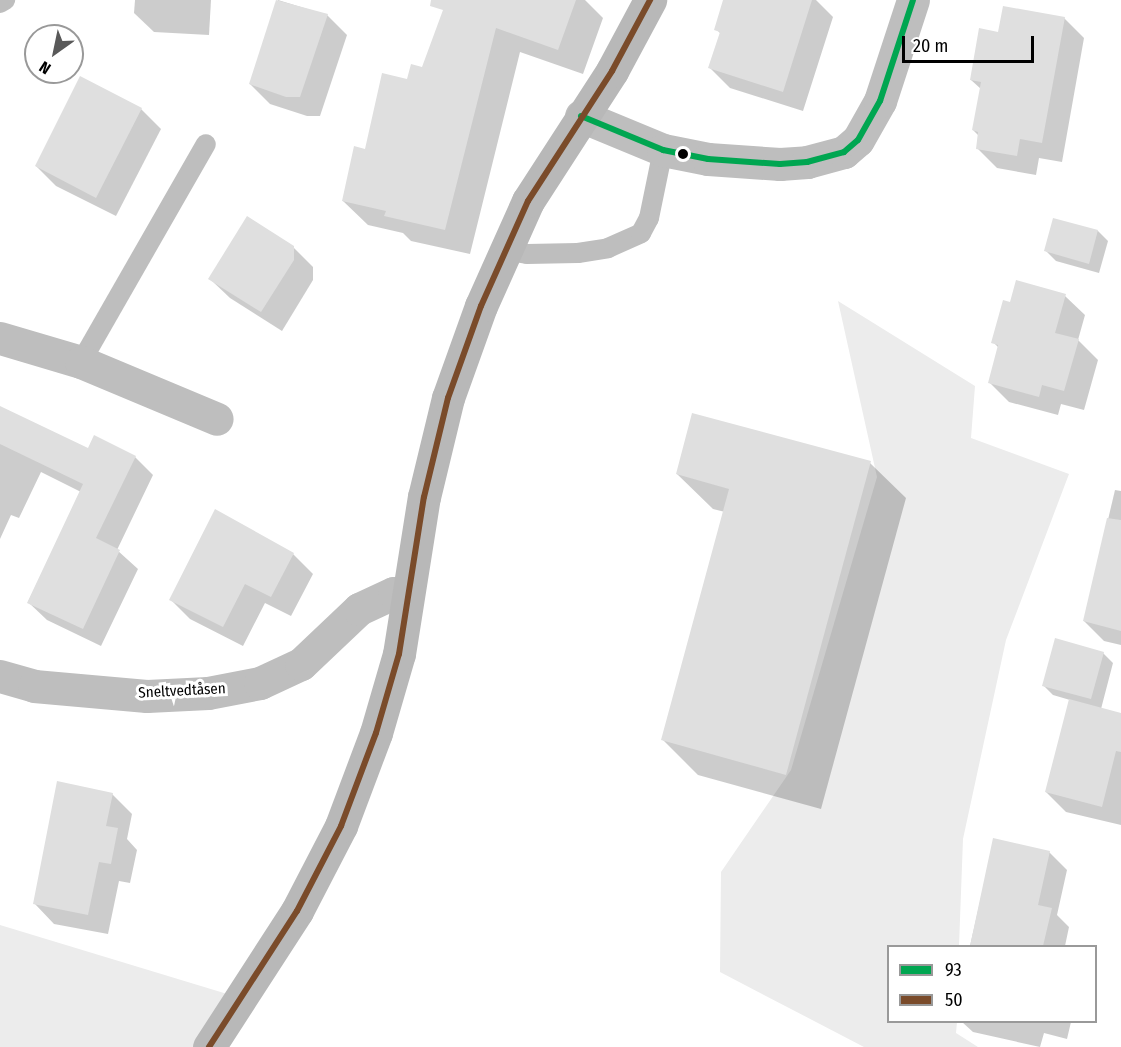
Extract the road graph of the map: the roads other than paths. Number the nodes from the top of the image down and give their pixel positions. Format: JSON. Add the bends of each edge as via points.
{"nodes":[{"id":1,"x":5,"y":0,"type":"edge"},
{"id":2,"x":650,"y":0,"type":"edge"},
{"id":3,"x":913,"y":0,"type":"edge"},
{"id":4,"x":0,"y":3,"type":"edge"},
{"id":5,"x":581,"y":116,"type":"junction"},
{"id":6,"x":206,"y":144,"type":"dead end"},
{"id":7,"x":663,"y":150,"type":"junction"},
{"id":8,"x":505,"y":250,"type":"junction"},
{"id":9,"x":0,"y":338,"type":"edge"},
{"id":10,"x":81,"y":362,"type":"junction"},
{"id":11,"x":217,"y":419,"type":"dead end"},
{"id":12,"x":408,"y":594,"type":"junction"},
{"id":13,"x":0,"y":675,"type":"edge"},
{"id":14,"x":209,"y":1047,"type":"edge"}],
"edges":[{"from":1,"to":4,"type":"lane"},
{"from":2,"to":5,"type":"main road"},
{"from":3,"to":7,"type":"street","via":[[880,101],[858,140],[844,152],[807,162],[780,164],[708,159]]},
{"from":5,"to":7,"type":"street"},
{"from":5,"to":8,"type":"main road","via":[[528,201]]},
{"from":6,"to":10,"type":"lane"},
{"from":7,"to":8,"type":"lane","via":[[649,218],[641,233],[608,248],[578,253],[527,254]]},
{"from":8,"to":12,"type":"main road","via":[[448,398],[424,497]]},
{"from":9,"to":10,"type":"street"},
{"from":10,"to":11,"type":"street"},
{"from":12,"to":13,"type":"street","name":"Sneltvedtåsen","via":[[394,593],[359,609],[301,664],[260,683],[208,693],[147,696],[34,686]]},
{"from":12,"to":14,"type":"main road","via":[[399,654],[379,722],[340,826],[297,911]]}]}
